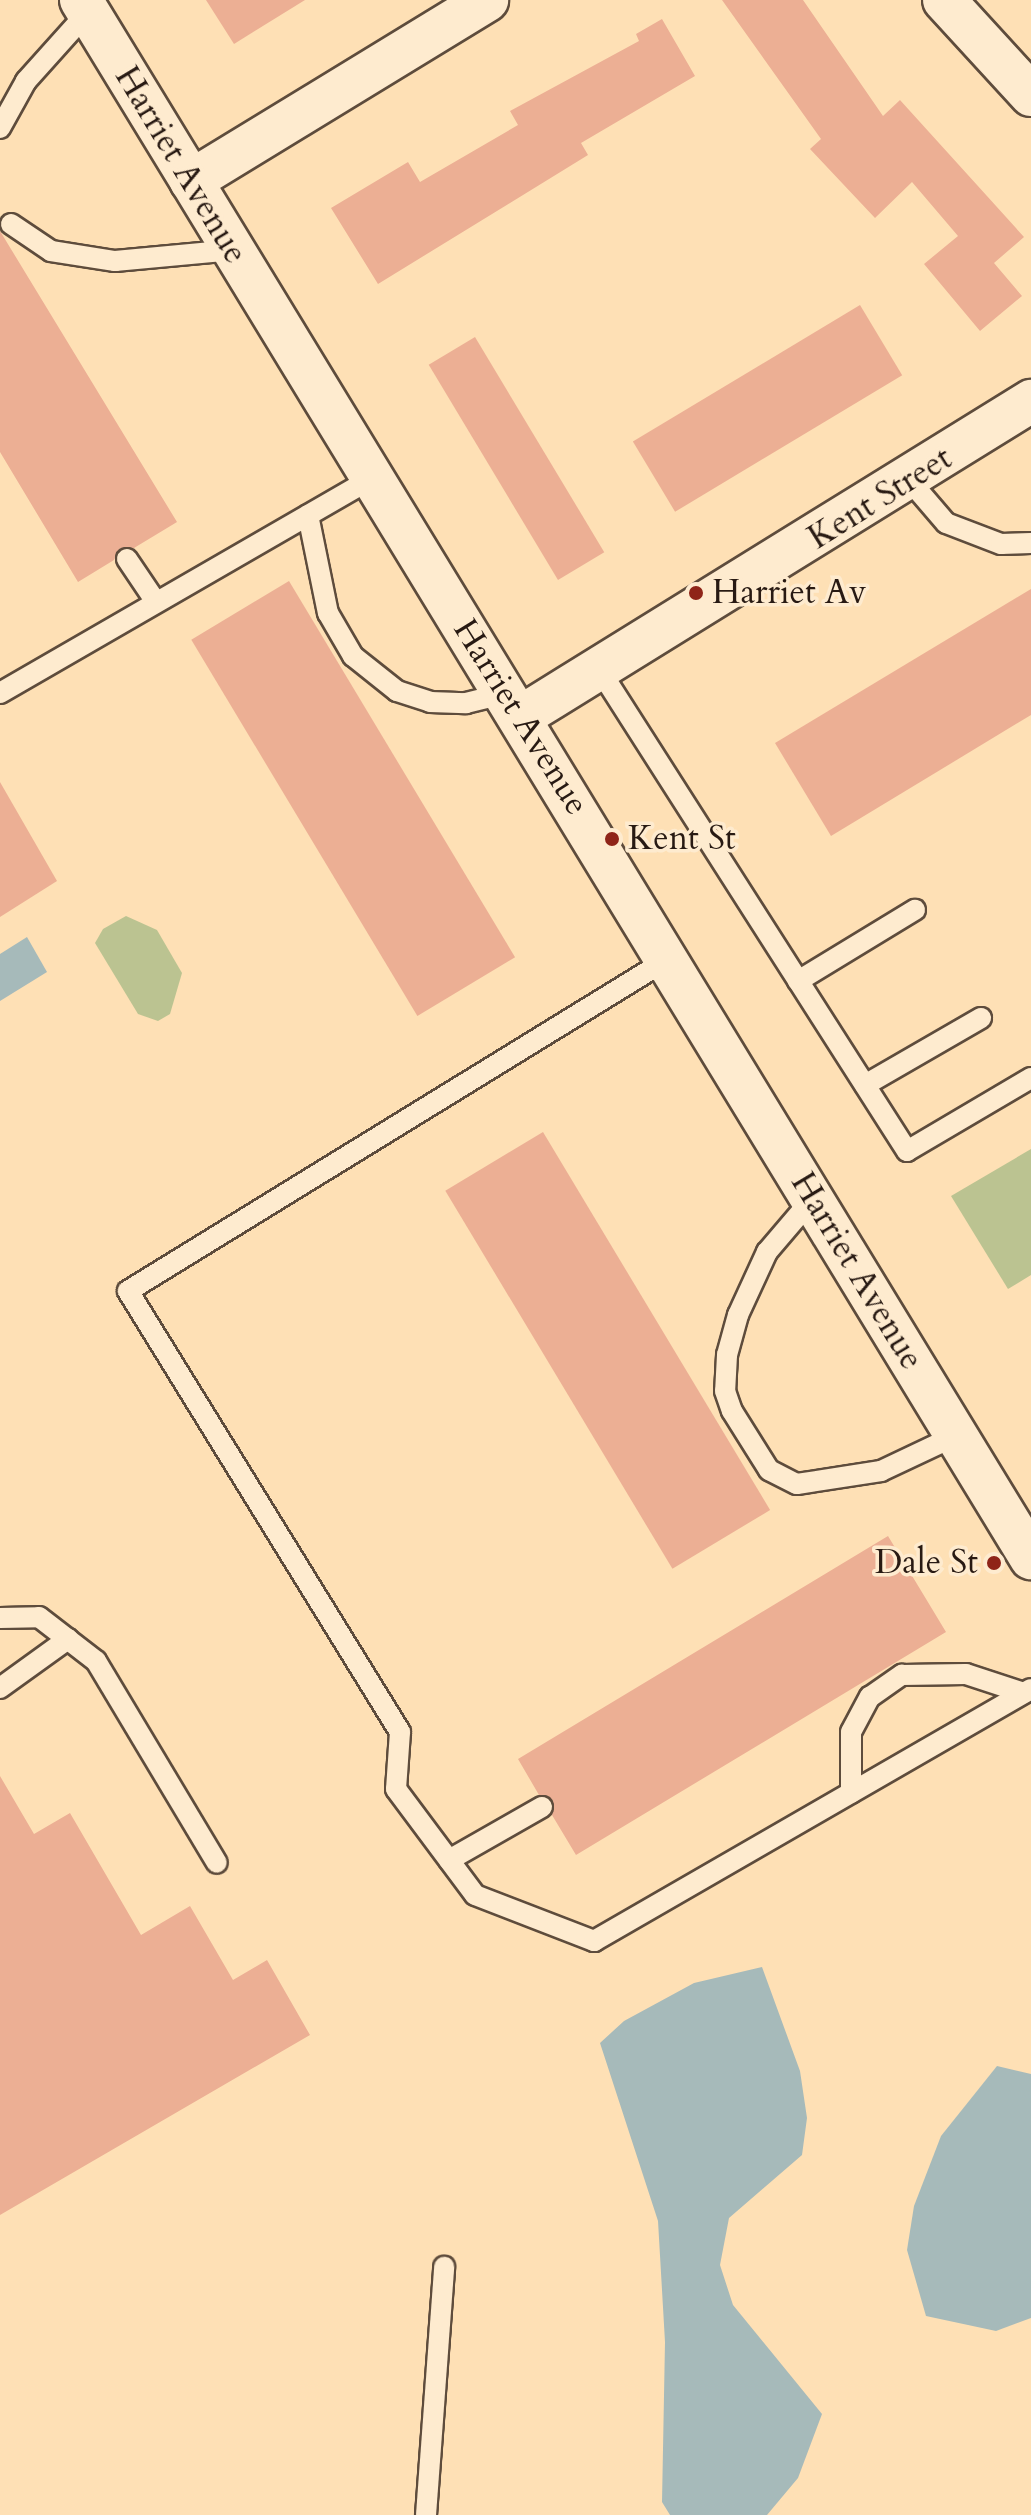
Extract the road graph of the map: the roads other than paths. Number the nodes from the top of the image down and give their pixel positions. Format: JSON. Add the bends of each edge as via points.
{"nodes":[{"id":1,"x":487,"y":0,"type":"edge"},
{"id":2,"x":944,"y":0,"type":"edge"},
{"id":3,"x":85,"y":6,"type":"edge"},
{"id":4,"x":1031,"y":95,"type":"edge"},
{"id":5,"x":0,"y":128,"type":"edge"},
{"id":6,"x":191,"y":181,"type":"junction"},
{"id":7,"x":11,"y":224,"type":"dead end"},
{"id":8,"x":233,"y":250,"type":"junction"},
{"id":9,"x":1031,"y":401,"type":"edge"},
{"id":10,"x":373,"y":478,"type":"junction"},
{"id":11,"x":910,"y":481,"type":"junction"},
{"id":12,"x":308,"y":515,"type":"junction"},
{"id":13,"x":1031,"y":543,"type":"edge"},
{"id":14,"x":127,"y":559,"type":"dead end"},
{"id":15,"x":156,"y":602,"type":"junction"},
{"id":16,"x":599,"y":669,"type":"junction"},
{"id":17,"x":0,"y":693,"type":"edge"},
{"id":18,"x":514,"y":705,"type":"junction"},
{"id":19,"x":915,"y":910,"type":"dead end"},
{"id":20,"x":668,"y":959,"type":"junction"},
{"id":21,"x":798,"y":981,"type":"junction"},
{"id":22,"x":981,"y":1018,"type":"dead end"},
{"id":23,"x":1031,"y":1078,"type":"edge"},
{"id":24,"x":865,"y":1085,"type":"junction"},
{"id":25,"x":813,"y":1198,"type":"junction"},
{"id":26,"x":957,"y":1435,"type":"junction"},
{"id":27,"x":1031,"y":1558,"type":"edge"},
{"id":28,"x":0,"y":1618,"type":"edge"},
{"id":29,"x":68,"y":1639,"type":"junction"},
{"id":30,"x":0,"y":1688,"type":"edge"},
{"id":31,"x":1028,"y":1691,"type":"edge"},
{"id":32,"x":851,"y":1793,"type":"junction"},
{"id":33,"x":542,"y":1807,"type":"dead end"},
{"id":34,"x":449,"y":1860,"type":"junction"},
{"id":35,"x":217,"y":1863,"type":"dead end"},
{"id":36,"x":444,"y":2267,"type":"dead end"},
{"id":37,"x":426,"y":2515,"type":"edge"}],
"edges":[{"from":1,"to":6,"type":"street"},
{"from":2,"to":4,"type":"street"},
{"from":3,"to":5,"type":"lane","via":[[26,81]]},
{"from":3,"to":6,"type":"street","name":"Harriet Avenue"},
{"from":6,"to":8,"type":"street","name":"Harriet Avenue"},
{"from":7,"to":8,"type":"lane","via":[[51,251],[115,261]]},
{"from":8,"to":10,"type":"street","name":"Harriet Avenue"},
{"from":9,"to":11,"type":"street","name":"Kent Street"},
{"from":10,"to":12,"type":"lane"},
{"from":10,"to":18,"type":"street","name":"Harriet Avenue"},
{"from":11,"to":13,"type":"lane","via":[[946,523],[1001,544]]},
{"from":11,"to":16,"type":"street","name":"Kent Street"},
{"from":12,"to":15,"type":"lane"},
{"from":12,"to":18,"type":"lane","via":[[328,613],[353,656],[397,691],[430,702]]},
{"from":14,"to":15,"type":"lane"},
{"from":15,"to":17,"type":"lane"},
{"from":16,"to":18,"type":"street","name":"Kent Street"},
{"from":16,"to":21,"type":"lane"},
{"from":18,"to":20,"type":"street","name":"Harriet Avenue"},
{"from":19,"to":21,"type":"lane"},
{"from":20,"to":25,"type":"street","name":"Harriet Avenue"},
{"from":20,"to":34,"type":"lane","via":[[128,1291],[400,1732],[396,1789]]},
{"from":21,"to":24,"type":"lane"},
{"from":22,"to":24,"type":"lane"},
{"from":23,"to":24,"type":"lane","via":[[907,1151]]},
{"from":25,"to":26,"type":"street","name":"Harriet Avenue"},
{"from":25,"to":26,"type":"lane","via":[[767,1252],[738,1315],[726,1367],[732,1411],[769,1470],[797,1484],[881,1471]]},
{"from":26,"to":27,"type":"street","name":"Harriet Avenue"},
{"from":28,"to":29,"type":"lane","via":[[39,1617]]},
{"from":29,"to":30,"type":"lane"},
{"from":29,"to":35,"type":"lane","via":[[96,1661]]},
{"from":31,"to":32,"type":"lane"},
{"from":31,"to":32,"type":"lane","via":[[966,1674],[902,1675],[870,1697],[851,1732]]},
{"from":32,"to":34,"type":"lane","via":[[594,1941],[475,1895]]},
{"from":33,"to":34,"type":"lane"},
{"from":36,"to":37,"type":"lane"}]}
